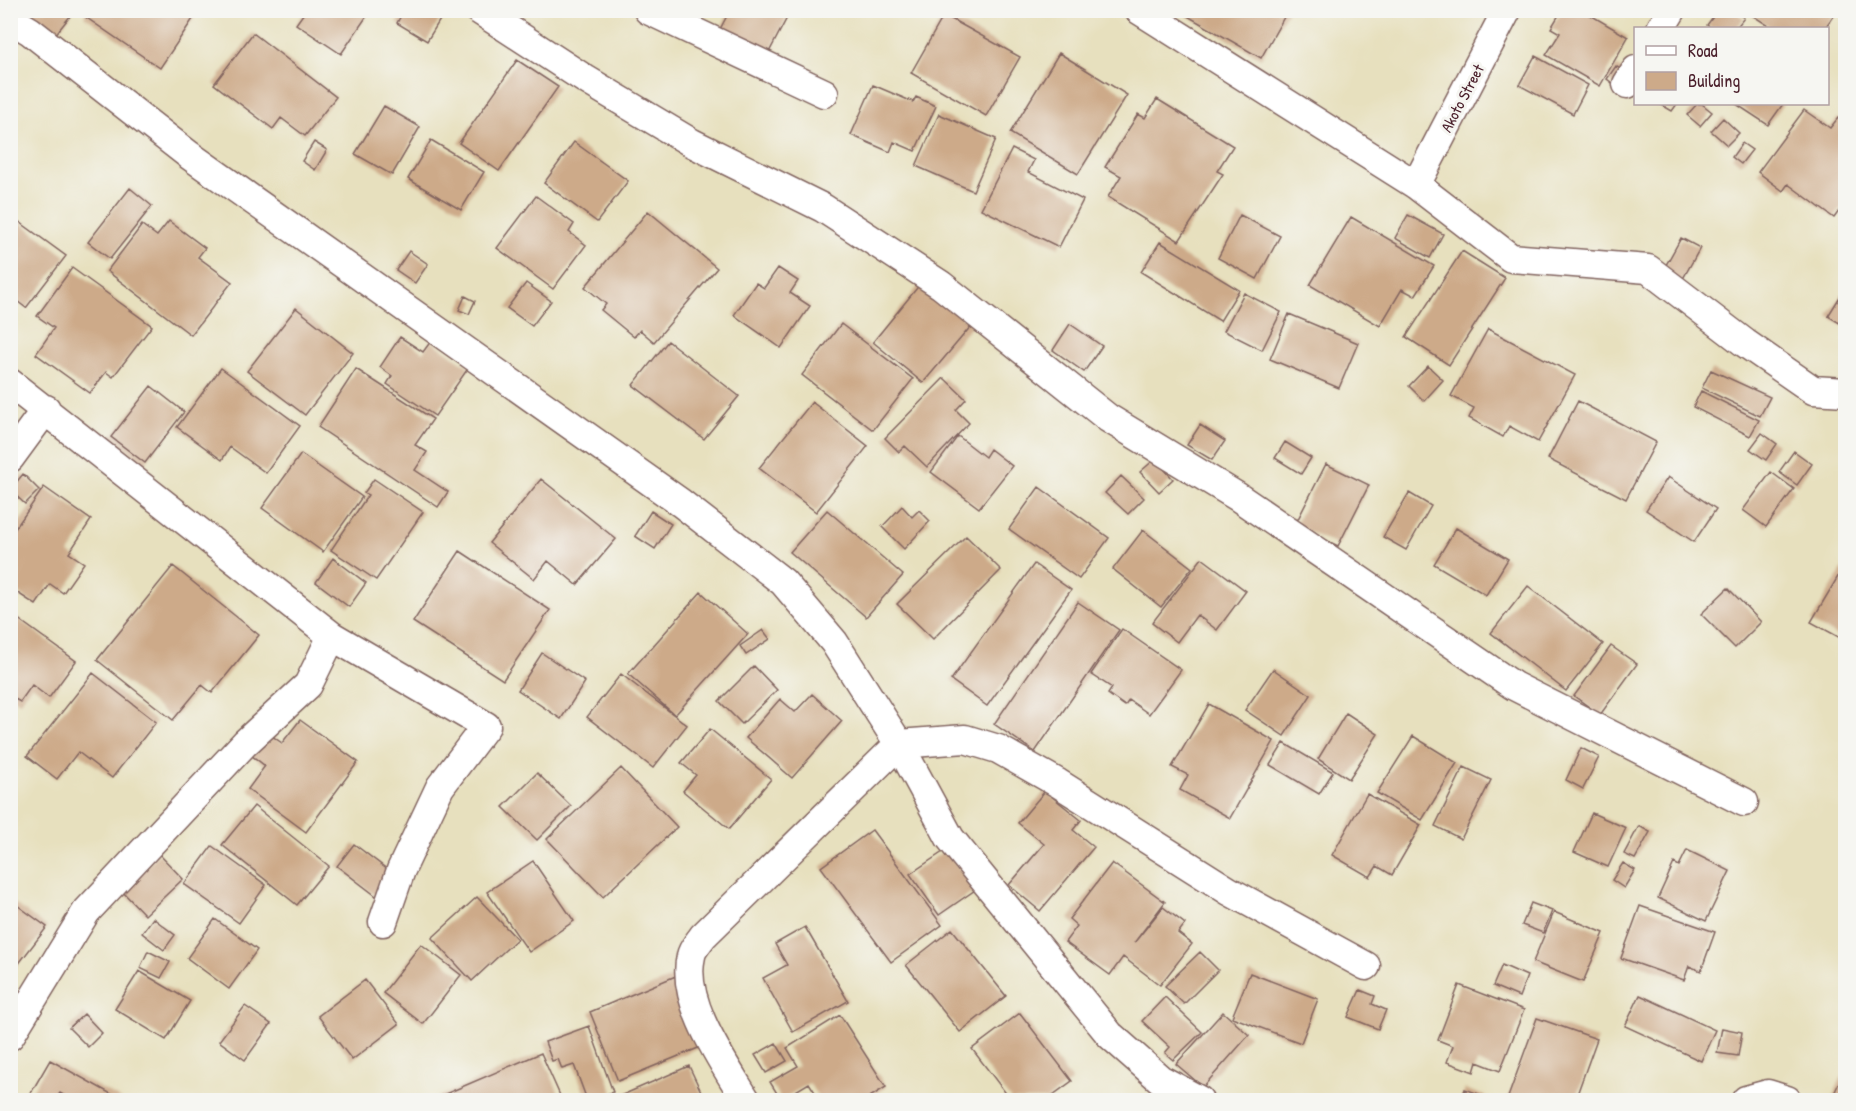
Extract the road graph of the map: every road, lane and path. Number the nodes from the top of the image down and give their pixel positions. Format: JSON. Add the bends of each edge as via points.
{"nodes":[{"id":1,"x":479,"y":10,"type":"edge"},
{"id":2,"x":648,"y":10,"type":"edge"},
{"id":3,"x":1507,"y":10,"type":"edge"},
{"id":4,"x":1672,"y":10,"type":"edge"},
{"id":5,"x":1154,"y":16,"type":"edge"},
{"id":6,"x":10,"y":18,"type":"edge"},
{"id":7,"x":1662,"y":27,"type":"edge"},
{"id":8,"x":824,"y":93,"type":"dead end"},
{"id":9,"x":1416,"y":185,"type":"junction"},
{"id":10,"x":10,"y":383,"type":"edge"},
{"id":11,"x":1845,"y":392,"type":"edge"},
{"id":12,"x":46,"y":409,"type":"junction"},
{"id":13,"x":10,"y":458,"type":"edge"},
{"id":14,"x":332,"y":636,"type":"junction"},
{"id":15,"x":899,"y":744,"type":"junction"},
{"id":16,"x":1744,"y":802,"type":"dead end"},
{"id":17,"x":382,"y":922,"type":"dead end"},
{"id":18,"x":1366,"y":966,"type":"dead end"},
{"id":19,"x":10,"y":1036,"type":"edge"},
{"id":20,"x":746,"y":1101,"type":"edge"},
{"id":21,"x":1199,"y":1101,"type":"edge"},
{"id":22,"x":1746,"y":1101,"type":"edge"},
{"id":23,"x":1787,"y":1101,"type":"edge"}],
"edges":[{"from":1,"to":16,"type":"street","via":[[692,142],[823,208],[941,285],[1108,418],[1238,497],[1514,686]]},
{"from":2,"to":8,"type":"street"},
{"from":3,"to":9,"type":"street","name":"Akoto Street"},
{"from":4,"to":7,"type":"street"},
{"from":5,"to":9,"type":"street"},
{"from":6,"to":15,"type":"street","via":[[189,155],[681,503],[783,582],[834,642]]},
{"from":9,"to":11,"type":"street","via":[[1511,258],[1648,269],[1813,390]]},
{"from":10,"to":12,"type":"street"},
{"from":12,"to":13,"type":"street"},
{"from":12,"to":14,"type":"street"},
{"from":14,"to":17,"type":"street","via":[[486,726],[440,788],[401,870]]},
{"from":14,"to":19,"type":"street","via":[[308,685],[244,743],[86,912]]},
{"from":15,"to":18,"type":"street","via":[[965,740],[998,749],[1229,891]]},
{"from":15,"to":20,"type":"street","via":[[703,936],[691,955],[691,984],[701,1020]]},
{"from":15,"to":21,"type":"street","via":[[950,838],[1110,1035],[1160,1079]]},
{"from":22,"to":23,"type":"street","via":[[1768,1094]]}]}
